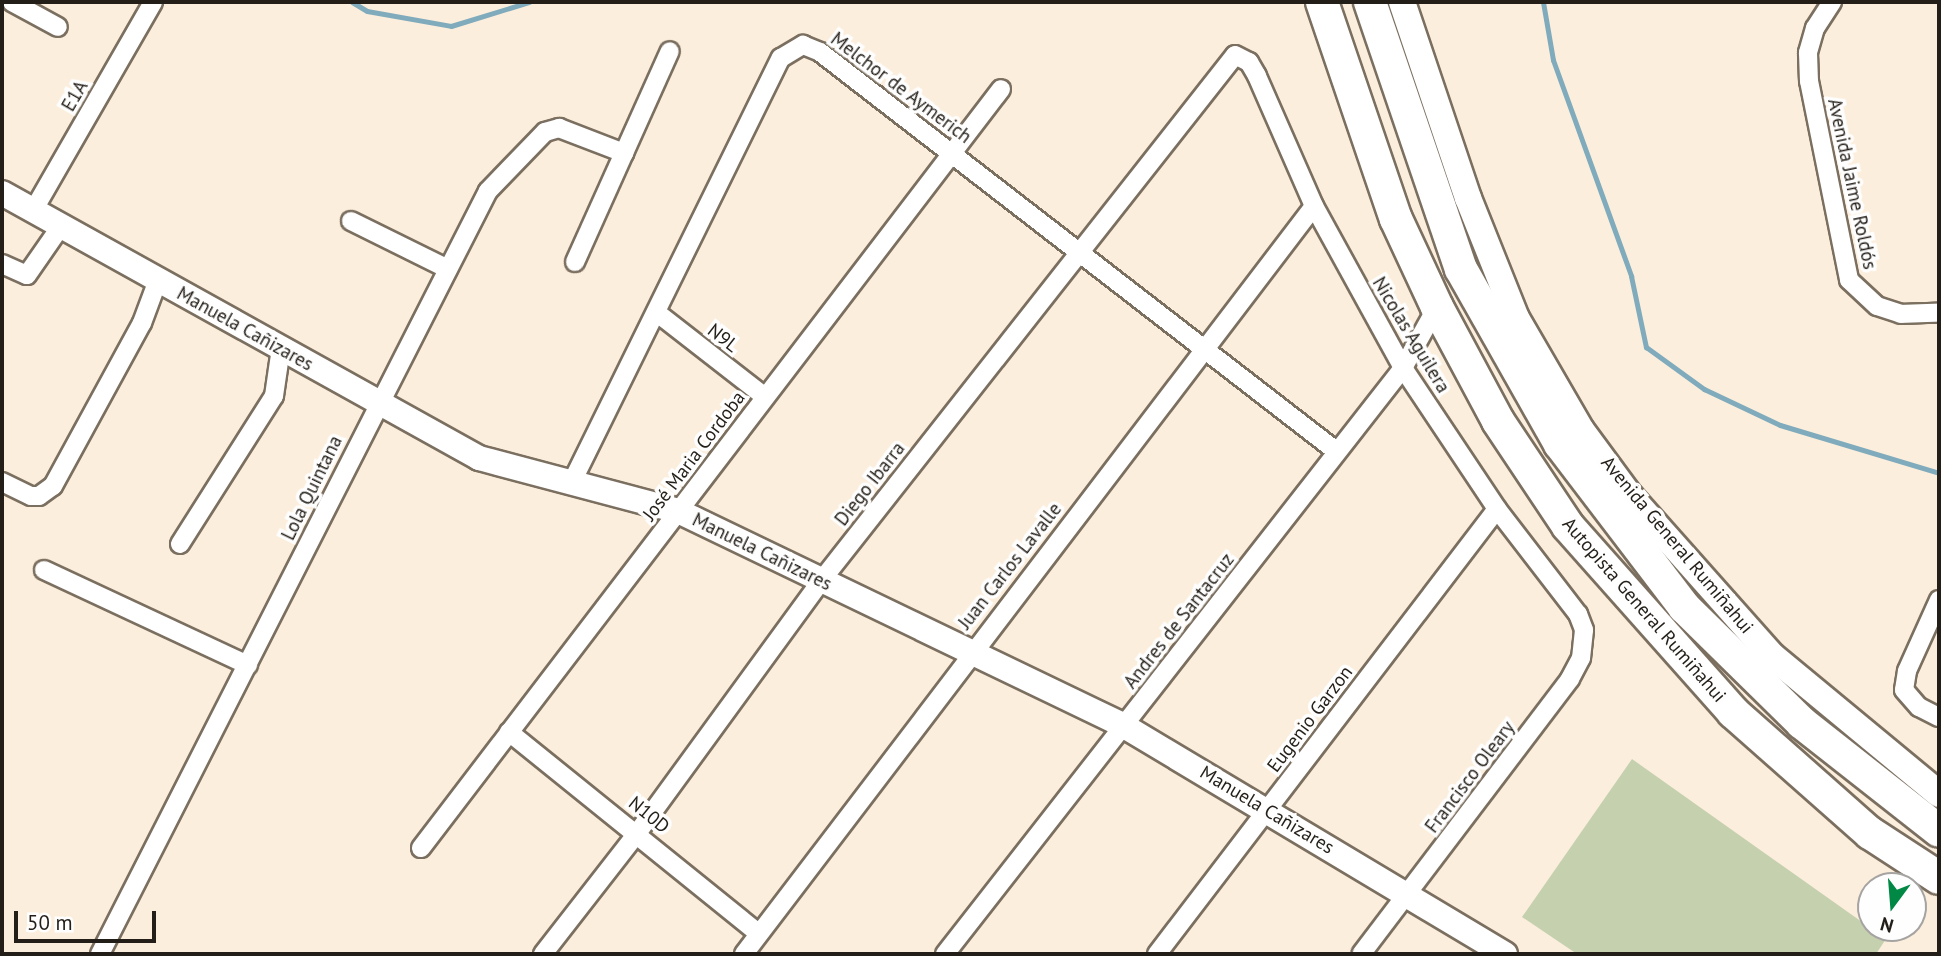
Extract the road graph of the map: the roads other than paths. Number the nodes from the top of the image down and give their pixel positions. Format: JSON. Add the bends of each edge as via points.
{"nodes":[{"id":1,"x":12,"y":2,"type":"edge"},
{"id":2,"x":153,"y":2,"type":"edge"},
{"id":3,"x":1306,"y":2,"type":"edge"},
{"id":4,"x":1322,"y":2,"type":"edge"},
{"id":5,"x":1370,"y":2,"type":"edge"},
{"id":6,"x":1402,"y":2,"type":"edge"},
{"id":7,"x":1832,"y":2,"type":"edge"},
{"id":8,"x":58,"y":27,"type":"dead end"},
{"id":9,"x":670,"y":51,"type":"dead end"},
{"id":10,"x":1242,"y":57,"type":"joint"},
{"id":11,"x":1001,"y":89,"type":"dead end"},
{"id":12,"x":1369,"y":143,"type":"junction"},
{"id":13,"x":624,"y":153,"type":"junction"},
{"id":14,"x":952,"y":153,"type":"junction"},
{"id":15,"x":2,"y":193,"type":"edge"},
{"id":16,"x":1314,"y":206,"type":"junction"},
{"id":17,"x":33,"y":211,"type":"junction"},
{"id":18,"x":351,"y":221,"type":"dead end"},
{"id":19,"x":61,"y":226,"type":"junction"},
{"id":20,"x":1077,"y":253,"type":"junction"},
{"id":21,"x":575,"y":262,"type":"dead end"},
{"id":22,"x":2,"y":264,"type":"edge"},
{"id":23,"x":448,"y":269,"type":"junction"},
{"id":24,"x":158,"y":280,"type":"junction"},
{"id":25,"x":1437,"y":307,"type":"junction"},
{"id":26,"x":656,"y":312,"type":"junction"},
{"id":27,"x":1939,"y":313,"type":"edge"},
{"id":28,"x":281,"y":348,"type":"junction"},
{"id":29,"x":1204,"y":349,"type":"junction"},
{"id":30,"x":1403,"y":368,"type":"junction"},
{"id":31,"x":765,"y":397,"type":"junction"},
{"id":32,"x":378,"y":402,"type":"junction"},
{"id":33,"x":1336,"y":451,"type":"junction"},
{"id":34,"x":2,"y":482,"type":"edge"},
{"id":35,"x":571,"y":484,"type":"junction"},
{"id":36,"x":1497,"y":509,"type":"junction"},
{"id":37,"x":678,"y":511,"type":"junction"},
{"id":38,"x":180,"y":544,"type":"dead end"},
{"id":39,"x":44,"y":570,"type":"dead end"},
{"id":40,"x":821,"y":580,"type":"junction"},
{"id":41,"x":1939,"y":600,"type":"edge"},
{"id":42,"x":1578,"y":614,"type":"joint"},
{"id":43,"x":971,"y":651,"type":"junction"},
{"id":44,"x":247,"y":665,"type":"junction"},
{"id":45,"x":1939,"y":717,"type":"edge"},
{"id":46,"x":1124,"y":726,"type":"junction"},
{"id":47,"x":509,"y":732,"type":"junction"},
{"id":48,"x":1939,"y":794,"type":"edge"},
{"id":49,"x":1268,"y":809,"type":"junction"},
{"id":50,"x":1939,"y":831,"type":"edge"},
{"id":51,"x":638,"y":832,"type":"junction"},
{"id":52,"x":421,"y":848,"type":"dead end"},
{"id":53,"x":1939,"y":878,"type":"edge"},
{"id":54,"x":1407,"y":895,"type":"junction"},
{"id":55,"x":759,"y":934,"type":"junction"},
{"id":56,"x":100,"y":954,"type":"edge"},
{"id":57,"x":542,"y":954,"type":"edge"},
{"id":58,"x":744,"y":954,"type":"edge"},
{"id":59,"x":945,"y":954,"type":"edge"},
{"id":60,"x":1157,"y":954,"type":"edge"},
{"id":61,"x":1361,"y":954,"type":"edge"},
{"id":62,"x":1505,"y":954,"type":"edge"}],
"edges":[{"from":1,"to":8,"type":"street"},
{"from":2,"to":17,"type":"street","name":"E1A"},
{"from":3,"to":12,"type":"street"},
{"from":4,"to":12,"type":"highway","name":"Autopista General Rumiñahui"},
{"from":5,"to":50,"type":"highway","name":"Autopista General Rumiñahui","via":[[1461,269],[1560,444],[1684,607],[1802,723]]},
{"from":6,"to":48,"type":"main road","name":"Avenida General Rumiñahui","via":[[1468,198],[1516,318],[1581,429],[1629,495],[1771,655]]},
{"from":7,"to":27,"type":"street","name":"Avenida Jaime Roldós","via":[[1815,28],[1808,53],[1809,80],[1849,279],[1877,306],[1901,314]]},
{"from":9,"to":13,"type":"street"},
{"from":10,"to":16,"type":"street","name":"Nicolas Aguilera","via":[[1257,76]]},
{"from":10,"to":20,"type":"street","name":"Diego Ibarra","via":[[1229,57]]},
{"from":11,"to":14,"type":"street","name":"José Maria Cordoba"},
{"from":12,"to":25,"type":"highway","name":"Autopista General Rumiñahui","via":[[1396,219]]},
{"from":13,"to":21,"type":"street"},
{"from":13,"to":23,"type":"street","name":"Lola Quintana","via":[[574,131],[559,128],[545,132],[488,191]]},
{"from":14,"to":20,"type":"street","name":"Melchor de Aymerich"},
{"from":14,"to":26,"type":"street","name":"Melchor de Aymerich","via":[[812,47],[789,49]]},
{"from":14,"to":31,"type":"street","name":"José Maria Cordoba"},
{"from":15,"to":17,"type":"street","name":"Manuela Cañizares"},
{"from":16,"to":29,"type":"street","name":"Juan Carlos Lavalle"},
{"from":16,"to":30,"type":"street","name":"Nicolas Aguilera"},
{"from":17,"to":19,"type":"street","name":"Manuela Cañizares"},
{"from":18,"to":23,"type":"street"},
{"from":19,"to":22,"type":"street","via":[[27,275]]},
{"from":19,"to":24,"type":"street","name":"Manuela Cañizares"},
{"from":20,"to":29,"type":"street","name":"Melchor de Aymerich"},
{"from":20,"to":40,"type":"street","name":"Diego Ibarra"},
{"from":23,"to":32,"type":"street","name":"Lola Quintana"},
{"from":24,"to":28,"type":"street","name":"Manuela Cañizares"},
{"from":24,"to":34,"type":"street","via":[[142,323],[53,486],[31,496]]},
{"from":25,"to":30,"type":"street","name":"Andres de Santacruz"},
{"from":25,"to":53,"type":"highway","name":"Autopista General Rumiñahui","via":[[1498,421],[1568,526],[1655,629],[1733,712],[1870,833]]},
{"from":26,"to":31,"type":"street","name":"N9L"},
{"from":26,"to":35,"type":"street","name":"Melchor de Aymerich"},
{"from":28,"to":32,"type":"street","name":"Manuela Cañizares"},
{"from":28,"to":38,"type":"street","via":[[274,396]]},
{"from":29,"to":33,"type":"street","name":"Melchor de Aymerich"},
{"from":29,"to":43,"type":"street","name":"Juan Carlos Lavalle"},
{"from":30,"to":33,"type":"street","name":"Andres de Santacruz"},
{"from":30,"to":36,"type":"street","name":"Nicolas Aguilera"},
{"from":31,"to":37,"type":"street","name":"José Maria Cordoba"},
{"from":32,"to":35,"type":"street","name":"Manuela Cañizares","via":[[479,458]]},
{"from":32,"to":44,"type":"street","name":"Lola Quintana"},
{"from":33,"to":46,"type":"street","name":"Andres de Santacruz"},
{"from":35,"to":37,"type":"street","name":"Manuela Cañizares"},
{"from":36,"to":42,"type":"street","name":"Nicolas Aguilera"},
{"from":36,"to":49,"type":"street","name":"Eugenio Garzon"},
{"from":37,"to":40,"type":"street","name":"Manuela Cañizares"},
{"from":37,"to":47,"type":"street","name":"José Maria Cordoba"},
{"from":39,"to":44,"type":"street"},
{"from":40,"to":43,"type":"street","name":"Manuela Cañizares"},
{"from":40,"to":51,"type":"street","name":"Diego Ibarra"},
{"from":41,"to":45,"type":"street","via":[[1907,671],[1904,690],[1919,707]]},
{"from":42,"to":54,"type":"street","name":"Francisco Oleary","via":[[1586,644],[1575,671]]},
{"from":43,"to":46,"type":"street","name":"Manuela Cañizares"},
{"from":43,"to":55,"type":"street","name":"Juan Carlos Lavalle"},
{"from":44,"to":56,"type":"street","name":"Lola Quintana"},
{"from":46,"to":49,"type":"street","name":"Manuela Cañizares"},
{"from":46,"to":59,"type":"street","name":"Andres de Santacruz"},
{"from":47,"to":51,"type":"street","name":"N10D"},
{"from":47,"to":52,"type":"street","name":"José Maria Cordoba"},
{"from":49,"to":54,"type":"street","name":"Manuela Cañizares"},
{"from":49,"to":60,"type":"street","name":"Eugenio Garzon"},
{"from":51,"to":55,"type":"street","name":"N10D"},
{"from":51,"to":57,"type":"street","name":"Diego Ibarra"},
{"from":54,"to":61,"type":"street","name":"Francisco Oleary"},
{"from":54,"to":62,"type":"street","name":"Manuela Cañizares"},
{"from":55,"to":58,"type":"street","name":"Juan Carlos Lavalle"}]}
